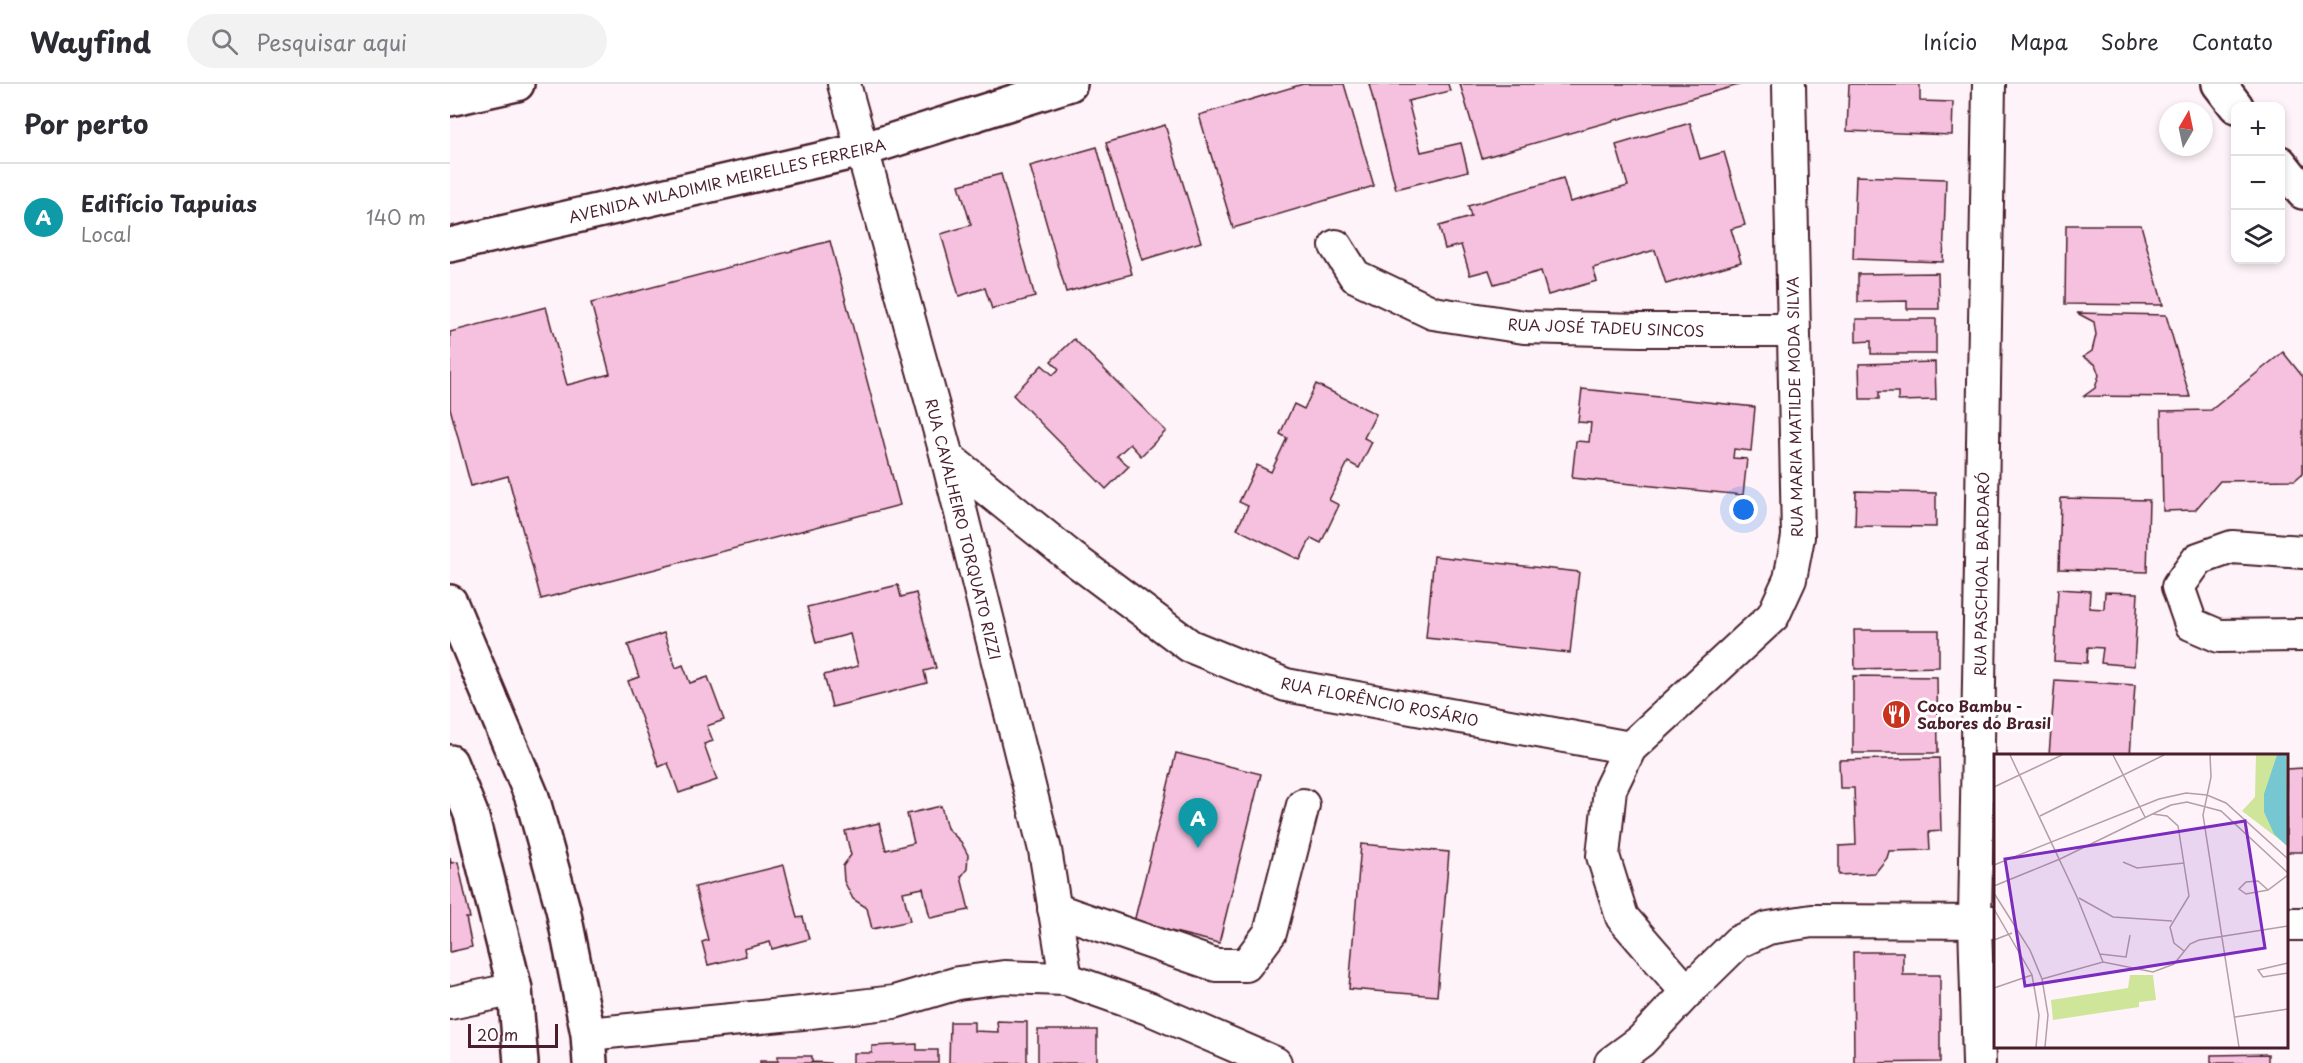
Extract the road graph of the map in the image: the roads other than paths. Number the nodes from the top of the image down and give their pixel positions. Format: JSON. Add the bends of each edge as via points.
{"nodes":[{"id":1,"x":517,"y":84,"type":"edge"},
{"id":2,"x":844,"y":84,"type":"edge"},
{"id":3,"x":1070,"y":84,"type":"edge"},
{"id":4,"x":1789,"y":84,"type":"edge"},
{"id":5,"x":1989,"y":84,"type":"edge"},
{"id":6,"x":2219,"y":84,"type":"edge"},
{"id":7,"x":450,"y":99,"type":"edge"},
{"id":8,"x":2233,"y":102,"type":"edge"},
{"id":9,"x":862,"y":150,"type":"junction"},
{"id":10,"x":2285,"y":169,"type":"edge"},
{"id":11,"x":2303,"y":192,"type":"edge"},
{"id":12,"x":450,"y":245,"type":"edge"},
{"id":13,"x":1336,"y":246,"type":"dead end"},
{"id":14,"x":1793,"y":330,"type":"junction"},
{"id":15,"x":947,"y":457,"type":"junction"},
{"id":16,"x":2303,"y":552,"type":"edge"},
{"id":17,"x":450,"y":602,"type":"edge"},
{"id":18,"x":456,"y":634,"type":"edge"},
{"id":19,"x":2303,"y":635,"type":"edge"},
{"id":20,"x":1630,"y":748,"type":"junction"},
{"id":21,"x":450,"y":762,"type":"edge"},
{"id":22,"x":1303,"y":805,"type":"dead end"},
{"id":23,"x":1054,"y":909,"type":"junction"},
{"id":24,"x":1985,"y":922,"type":"edge"},
{"id":25,"x":1066,"y":979,"type":"junction"},
{"id":26,"x":515,"y":989,"type":"junction"},
{"id":27,"x":1687,"y":992,"type":"junction"},
{"id":28,"x":450,"y":1003,"type":"edge"},
{"id":29,"x":589,"y":1049,"type":"edge"},
{"id":30,"x":521,"y":1063,"type":"edge"},
{"id":31,"x":1275,"y":1063,"type":"edge"},
{"id":32,"x":1611,"y":1063,"type":"edge"},
{"id":33,"x":1979,"y":1063,"type":"edge"}],
"edges":[{"from":1,"to":7,"type":"main road"},
{"from":2,"to":9,"type":"street","name":"RUA CAVALHEIRO TORQUATO RIZZI"},
{"from":3,"to":9,"type":"main road","name":"AVENIDA WLADIMIR MEIRELLES FERREIRA"},
{"from":4,"to":14,"type":"street","name":"RUA MARIA MATILDE MODA SILVA"},
{"from":5,"to":24,"type":"street","name":"RUA PASCHOAL BARDARÓ"},
{"from":6,"to":8,"type":"main road"},
{"from":9,"to":12,"type":"main road","name":"AVENIDA WLADIMIR MEIRELLES FERREIRA"},
{"from":9,"to":15,"type":"street","name":"RUA CAVALHEIRO TORQUATO RIZZI"},
{"from":10,"to":11,"type":"main road"},
{"from":13,"to":14,"type":"street","name":"RUA JOSÉ TADEU SINCOS","via":[[1355,276],[1433,313],[1524,327]]},
{"from":14,"to":20,"type":"street","name":"RUA MARIA MATILDE MODA SILVA","via":[[1798,537],[1790,579],[1773,616]]},
{"from":15,"to":20,"type":"street","name":"RUA FLORÊNCIO ROSÁRIO","via":[[1190,646],[1286,685]]},
{"from":15,"to":23,"type":"street","name":"RUA CAVALHEIRO TORQUATO RIZZI","via":[[1045,850]]},
{"from":16,"to":19,"type":"street","via":[[2232,547],[2198,559],[2178,587],[2191,624],[2219,636]]},
{"from":17,"to":18,"type":"main road"},
{"from":18,"to":29,"type":"main road","via":[[532,797],[563,909]]},
{"from":20,"to":27,"type":"street","name":"RUA MARIA MATILDE MODA SILVA","via":[[1610,789],[1603,856],[1622,917]]},
{"from":21,"to":26,"type":"main road","via":[[471,814]]},
{"from":22,"to":23,"type":"street","via":[[1270,933],[1246,964],[1216,965]]},
{"from":23,"to":25,"type":"street","name":"RUA CAVALHEIRO TORQUATO RIZZI"},
{"from":24,"to":27,"type":"street","via":[[1812,921],[1768,928],[1738,942]]},
{"from":24,"to":33,"type":"street","name":"RUA PASCHOAL BARDARÓ"},
{"from":25,"to":29,"type":"street","via":[[1004,977],[958,982],[894,1002],[802,1013]]},
{"from":25,"to":31,"type":"street","via":[[1148,1008]]},
{"from":26,"to":28,"type":"street"},
{"from":26,"to":30,"type":"main road"},
{"from":27,"to":32,"type":"street","via":[[1641,1041]]}]}
